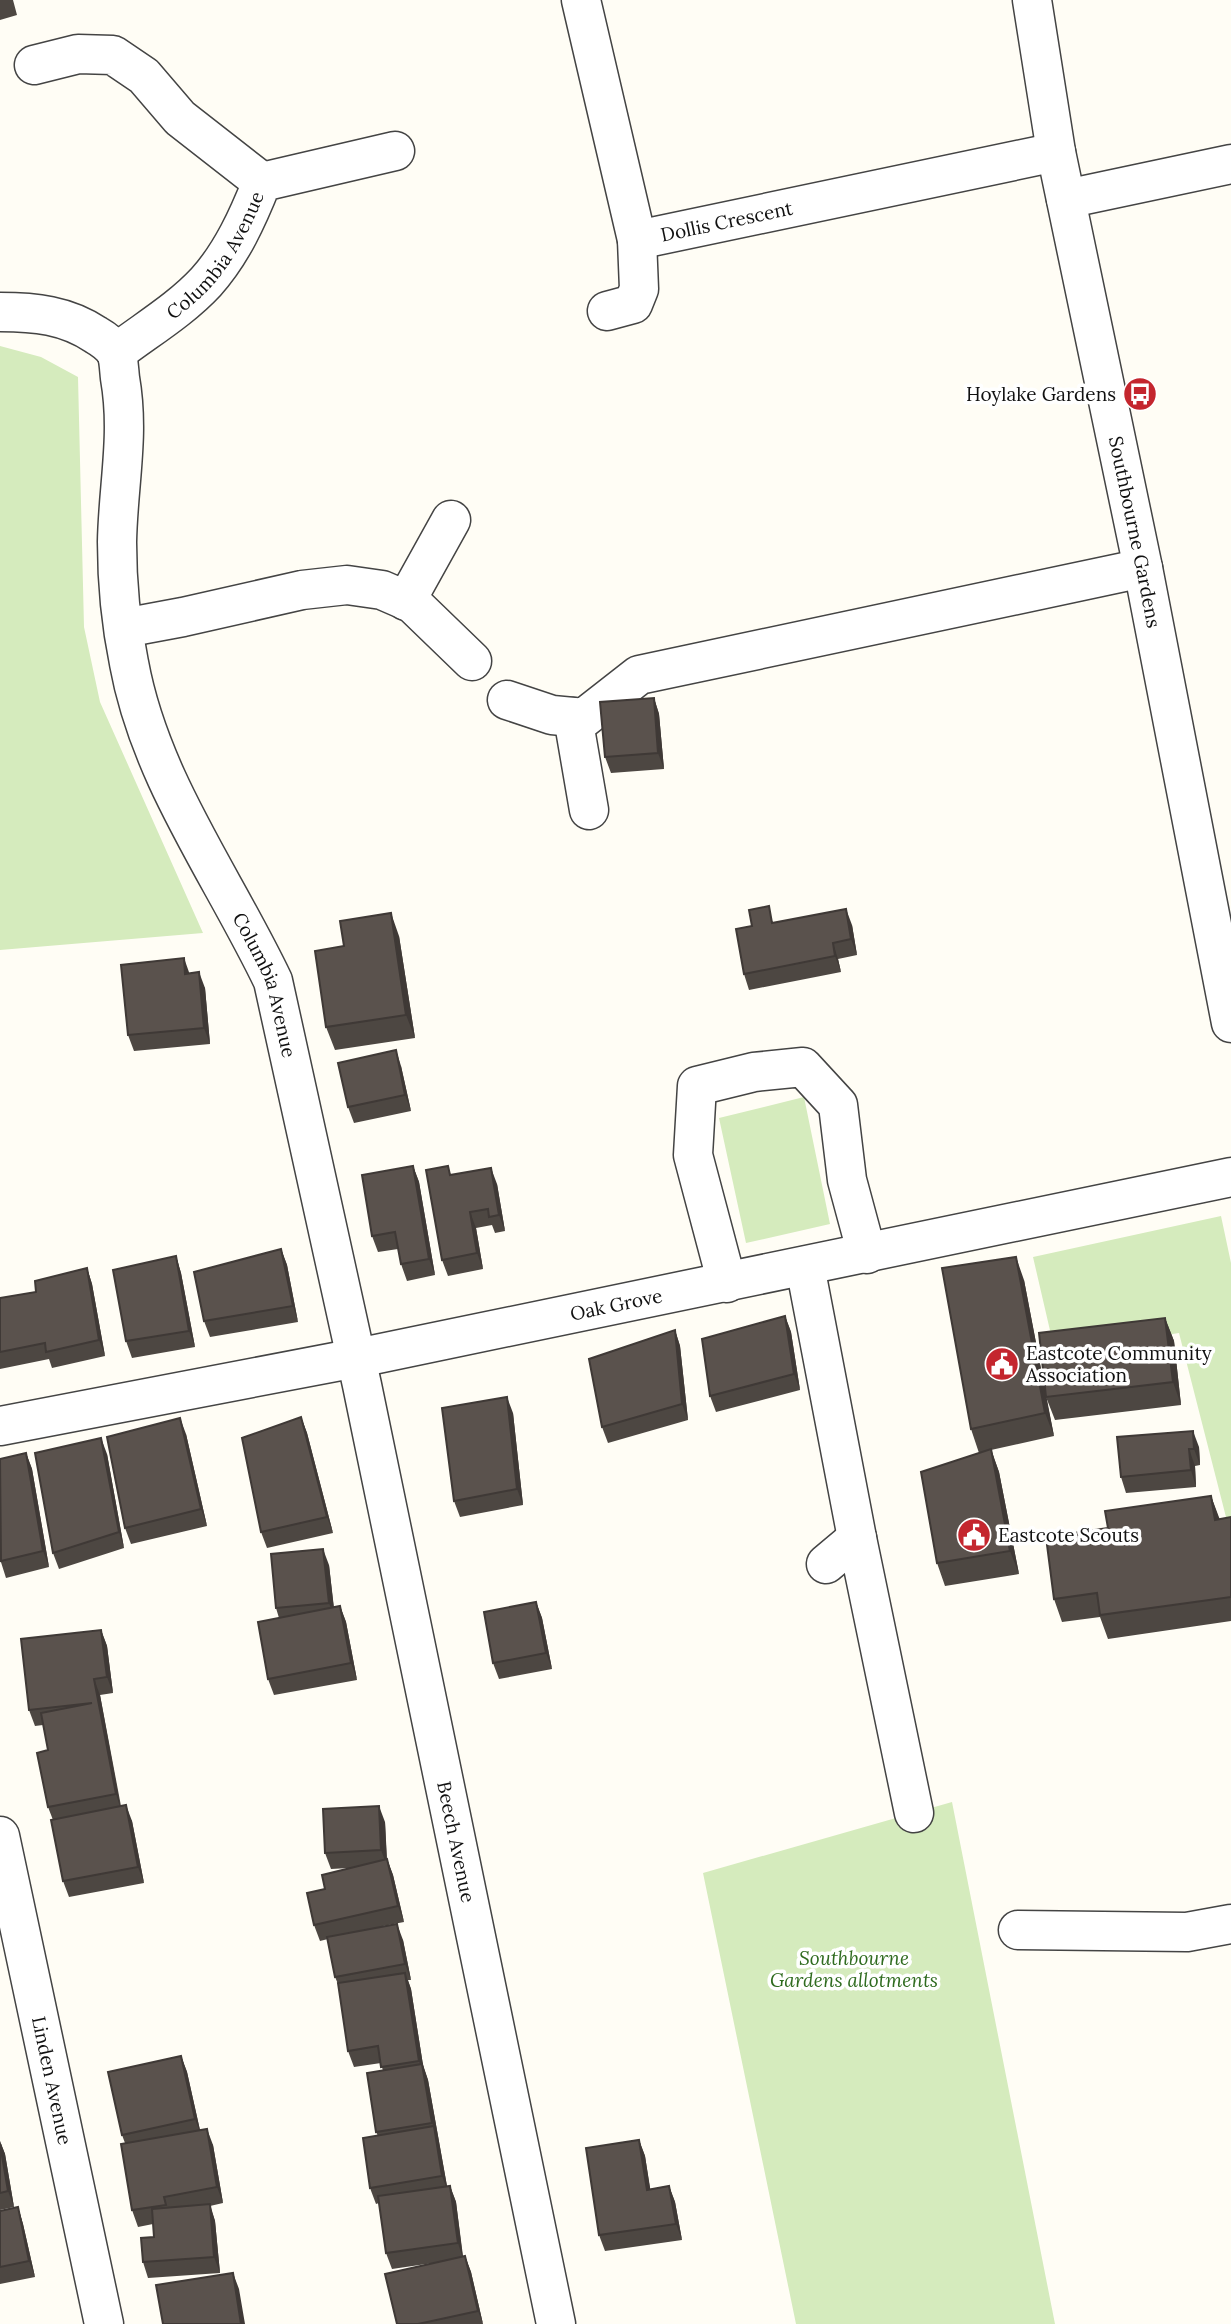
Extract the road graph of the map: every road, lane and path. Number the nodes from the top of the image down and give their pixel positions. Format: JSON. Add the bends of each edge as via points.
{"nodes":[{"id":1,"x":581,"y":0,"type":"edge"},
{"id":2,"x":1032,"y":0,"type":"edge"},
{"id":3,"x":34,"y":65,"type":"dead end"},
{"id":4,"x":395,"y":151,"type":"dead end"},
{"id":5,"x":1056,"y":152,"type":"junction"},
{"id":6,"x":1231,"y":164,"type":"edge"},
{"id":7,"x":262,"y":182,"type":"junction"},
{"id":8,"x":1066,"y":200,"type":"junction"},
{"id":9,"x":638,"y":240,"type":"junction"},
{"id":10,"x":607,"y":311,"type":"dead end"},
{"id":11,"x":0,"y":312,"type":"edge"},
{"id":12,"x":116,"y":353,"type":"junction"},
{"id":13,"x":451,"y":520,"type":"dead end"},
{"id":14,"x":1143,"y":568,"type":"junction"},
{"id":15,"x":406,"y":601,"type":"junction"},
{"id":16,"x":124,"y":628,"type":"junction"},
{"id":17,"x":472,"y":661,"type":"dead end"},
{"id":18,"x":507,"y":700,"type":"dead end"},
{"id":19,"x":573,"y":717,"type":"junction"},
{"id":20,"x":589,"y":810,"type":"dead end"},
{"id":21,"x":1231,"y":1023,"type":"edge"},
{"id":22,"x":1231,"y":1177,"type":"edge"},
{"id":23,"x":867,"y":1254,"type":"junction"},
{"id":24,"x":805,"y":1266,"type":"junction"},
{"id":25,"x":726,"y":1283,"type":"junction"},
{"id":26,"x":356,"y":1359,"type":"junction"},
{"id":27,"x":0,"y":1426,"type":"edge"},
{"id":28,"x":857,"y":1538,"type":"junction"},
{"id":29,"x":826,"y":1564,"type":"dead end"},
{"id":30,"x":914,"y":1813,"type":"dead end"},
{"id":31,"x":0,"y":1836,"type":"edge"},
{"id":32,"x":1231,"y":1924,"type":"edge"},
{"id":33,"x":1018,"y":1930,"type":"dead end"},
{"id":34,"x":104,"y":2324,"type":"edge"},
{"id":35,"x":556,"y":2324,"type":"edge"}],
"edges":[{"from":1,"to":9,"type":"street","name":"Dollis Crescent"},
{"from":2,"to":5,"type":"street","name":"Southbourne Gardens"},
{"from":3,"to":7,"type":"street","via":[[78,54],[113,55],[144,76],[180,118]]},
{"from":4,"to":7,"type":"street","name":"Columbia Avenue"},
{"from":5,"to":8,"type":"street","name":"Southbourne Gardens"},
{"from":5,"to":9,"type":"street","name":"Dollis Crescent"},
{"from":6,"to":8,"type":"street"},
{"from":7,"to":12,"type":"street","name":"Columbia Avenue","via":[[249,215],[207,281]]},
{"from":8,"to":14,"type":"street","name":"Southbourne Gardens"},
{"from":9,"to":10,"type":"street","via":[[639,289],[633,304]]},
{"from":11,"to":12,"type":"street","via":[[63,318],[83,326]]},
{"from":12,"to":16,"type":"street","name":"Columbia Avenue","via":[[126,412],[117,542]]},
{"from":13,"to":15,"type":"street"},
{"from":14,"to":19,"type":"street","via":[[639,675],[584,718]]},
{"from":14,"to":21,"type":"street","name":"Southbourne Gardens"},
{"from":15,"to":16,"type":"street","via":[[382,590],[346,584]]},
{"from":15,"to":17,"type":"street"},
{"from":16,"to":26,"type":"street","name":"Columbia Avenue","via":[[138,700],[159,761],[182,813],[273,981]]},
{"from":18,"to":19,"type":"street"},
{"from":19,"to":20,"type":"street"},
{"from":22,"to":23,"type":"street","name":"Oak Grove"},
{"from":23,"to":24,"type":"street","name":"Oak Grove"},
{"from":23,"to":25,"type":"street","via":[[847,1180],[838,1105],[803,1067],[754,1072],[697,1086],[693,1154]]},
{"from":24,"to":25,"type":"street","name":"Oak Grove"},
{"from":24,"to":28,"type":"street"},
{"from":25,"to":26,"type":"street","name":"Oak Grove"},
{"from":26,"to":27,"type":"street","name":"Oak Grove"},
{"from":26,"to":35,"type":"street","name":"Beech Avenue"},
{"from":28,"to":29,"type":"street"},
{"from":28,"to":30,"type":"street"},
{"from":31,"to":34,"type":"street","name":"Linden Avenue"},
{"from":32,"to":33,"type":"street","via":[[1187,1932]]}]}
